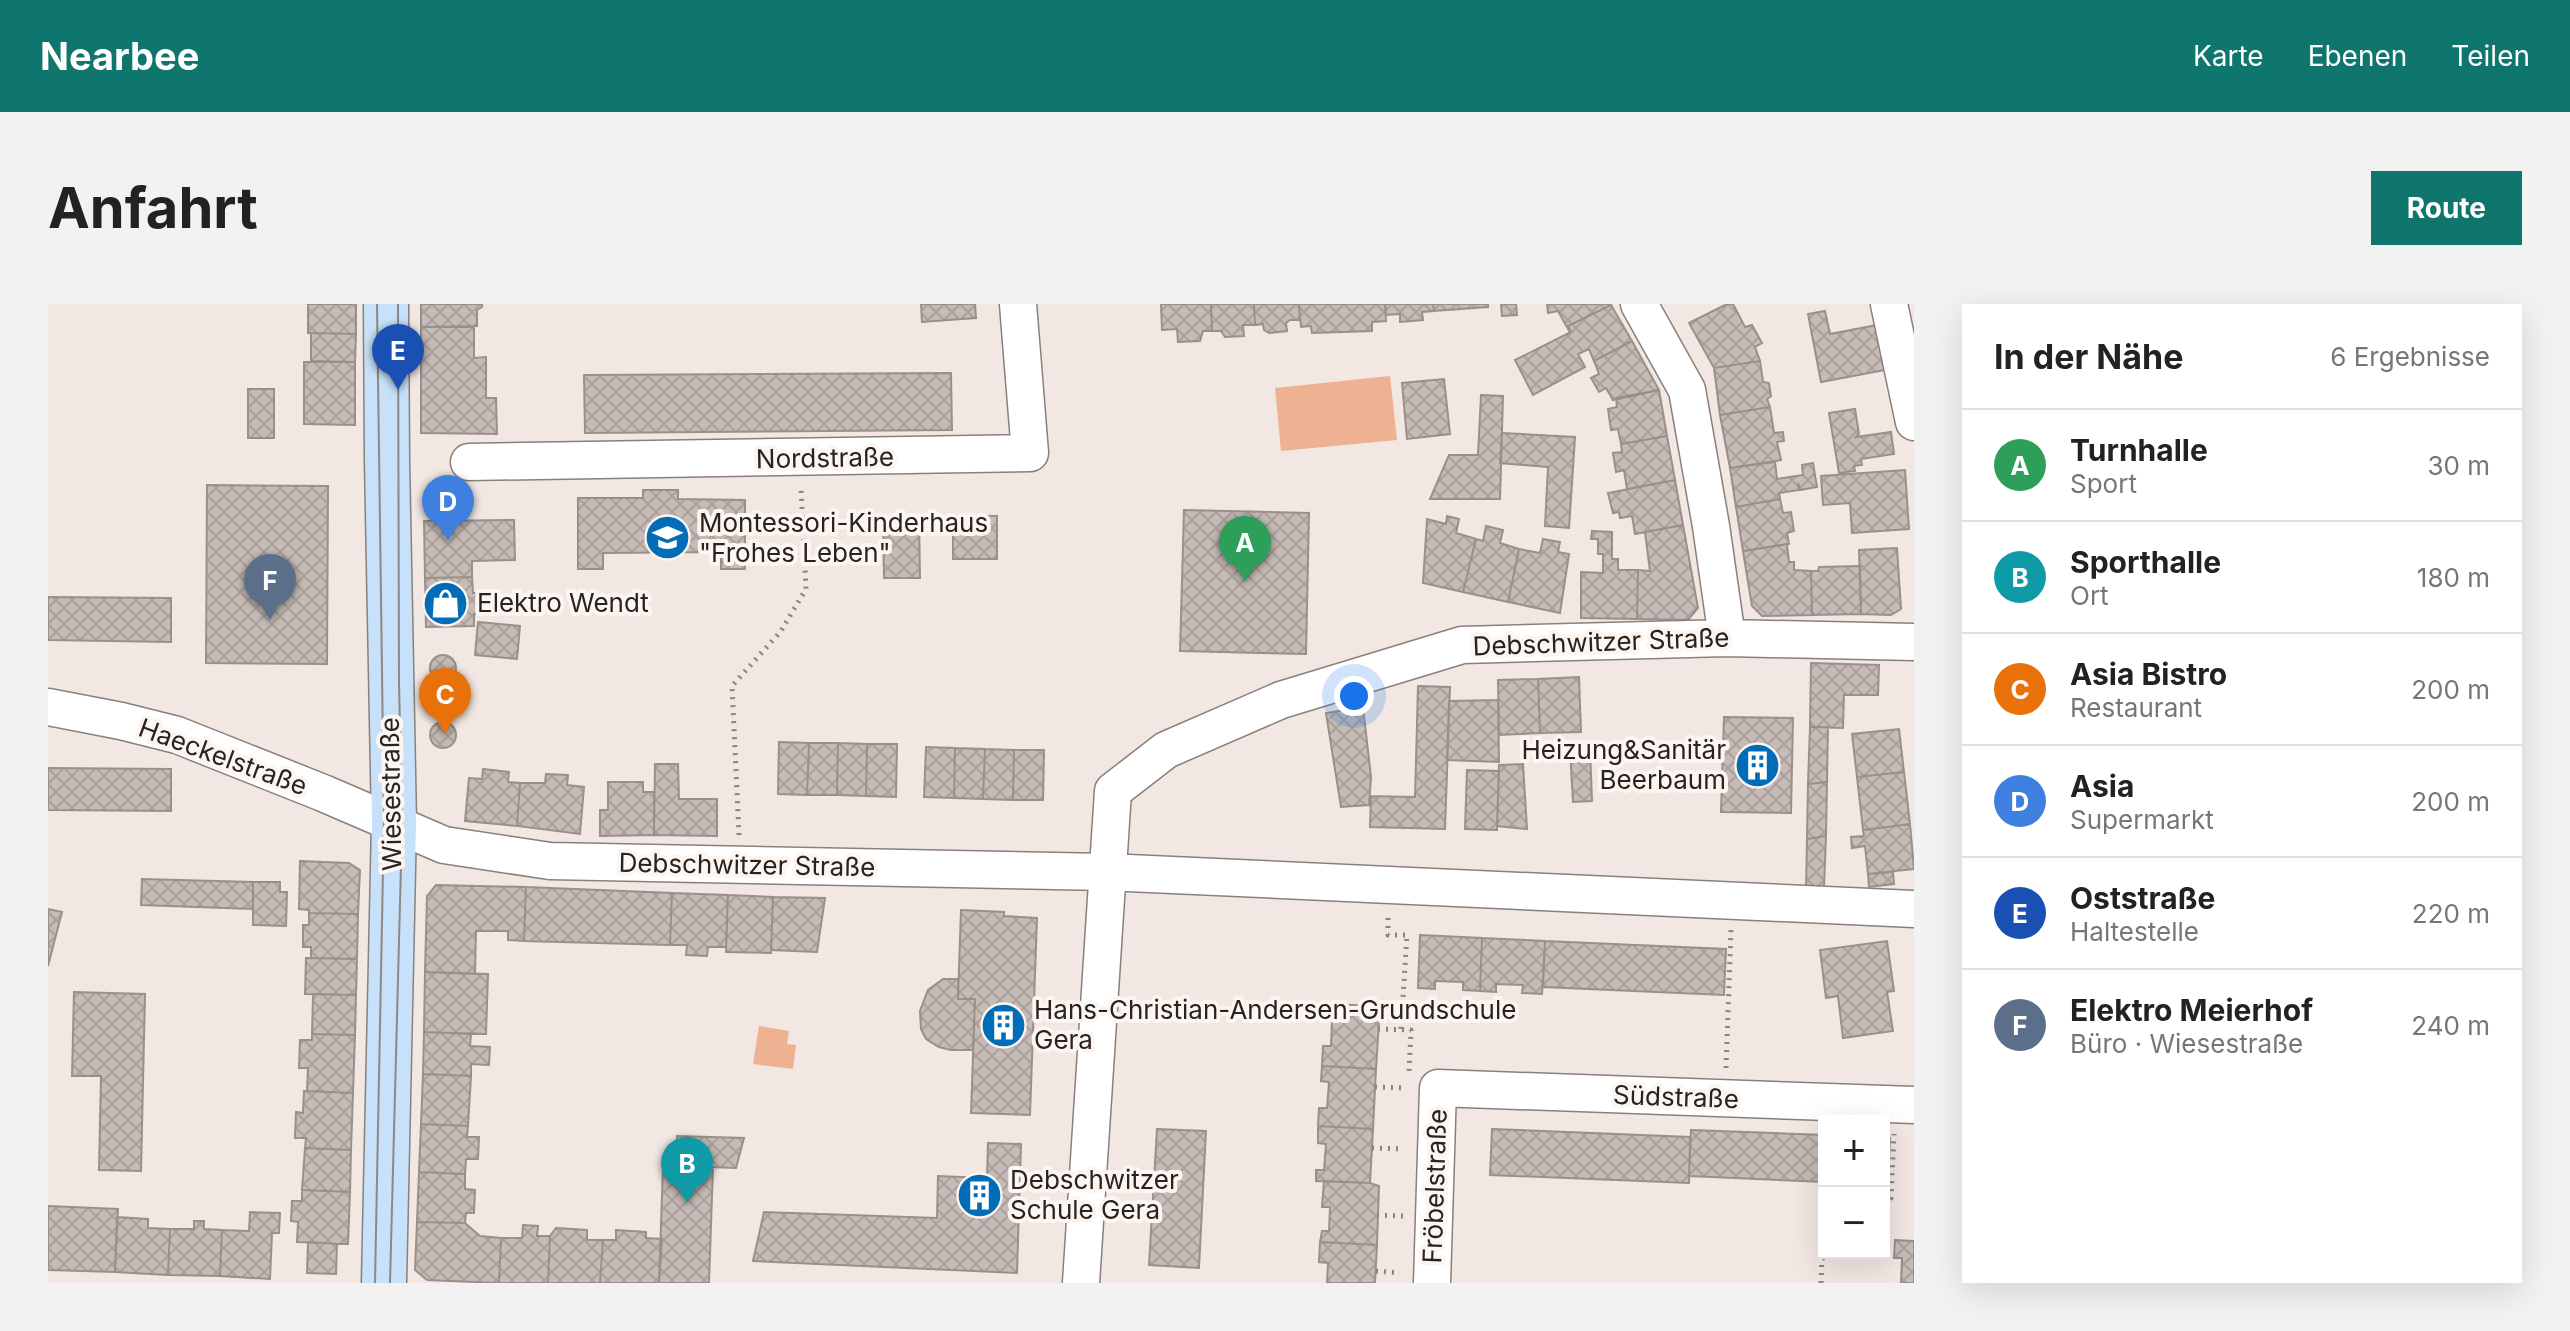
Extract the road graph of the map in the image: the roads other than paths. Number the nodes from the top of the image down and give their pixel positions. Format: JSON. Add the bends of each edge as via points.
{"nodes":[{"id":1,"x":386,"y":304,"type":"edge"},
{"id":2,"x":1018,"y":304,"type":"edge"},
{"id":3,"x":1639,"y":304,"type":"edge"},
{"id":4,"x":1889,"y":304,"type":"edge"},
{"id":5,"x":1914,"y":422,"type":"edge"},
{"id":6,"x":469,"y":462,"type":"dead end"},
{"id":7,"x":1727,"y":638,"type":"junction"},
{"id":8,"x":1914,"y":642,"type":"edge"},
{"id":9,"x":48,"y":707,"type":"edge"},
{"id":10,"x":394,"y":823,"type":"junction"},
{"id":11,"x":1106,"y":872,"type":"junction"},
{"id":12,"x":1914,"y":909,"type":"edge"},
{"id":13,"x":1423,"y":1088,"type":"joint"},
{"id":14,"x":1905,"y":1105,"type":"edge"},
{"id":15,"x":1416,"y":1278,"type":"edge"},
{"id":16,"x":384,"y":1283,"type":"edge"},
{"id":17,"x":1081,"y":1283,"type":"edge"}],
"edges":[{"from":1,"to":10,"type":"street","name":"Wiesestraße"},
{"from":2,"to":6,"type":"street","name":"Nordstraße","via":[[1030,453]]},
{"from":3,"to":7,"type":"street","via":[[1687,390]]},
{"from":4,"to":5,"type":"street"},
{"from":7,"to":8,"type":"street","name":"Debschwitzer Straße"},
{"from":7,"to":11,"type":"street","name":"Debschwitzer Straße","via":[[1462,645],[1281,700],[1166,750],[1113,791]]},
{"from":9,"to":10,"type":"street","name":"Haeckelstraße","via":[[177,735]]},
{"from":10,"to":11,"type":"street","name":"Debschwitzer Straße","via":[[444,845],[550,861]]},
{"from":10,"to":16,"type":"street","name":"Wiesestraße"},
{"from":11,"to":12,"type":"street","name":"Debschwitzer Straße"},
{"from":11,"to":17,"type":"street"},
{"from":13,"to":14,"type":"street","name":"Südstraße"},
{"from":13,"to":15,"type":"street","name":"Fröbelstraße"}]}
